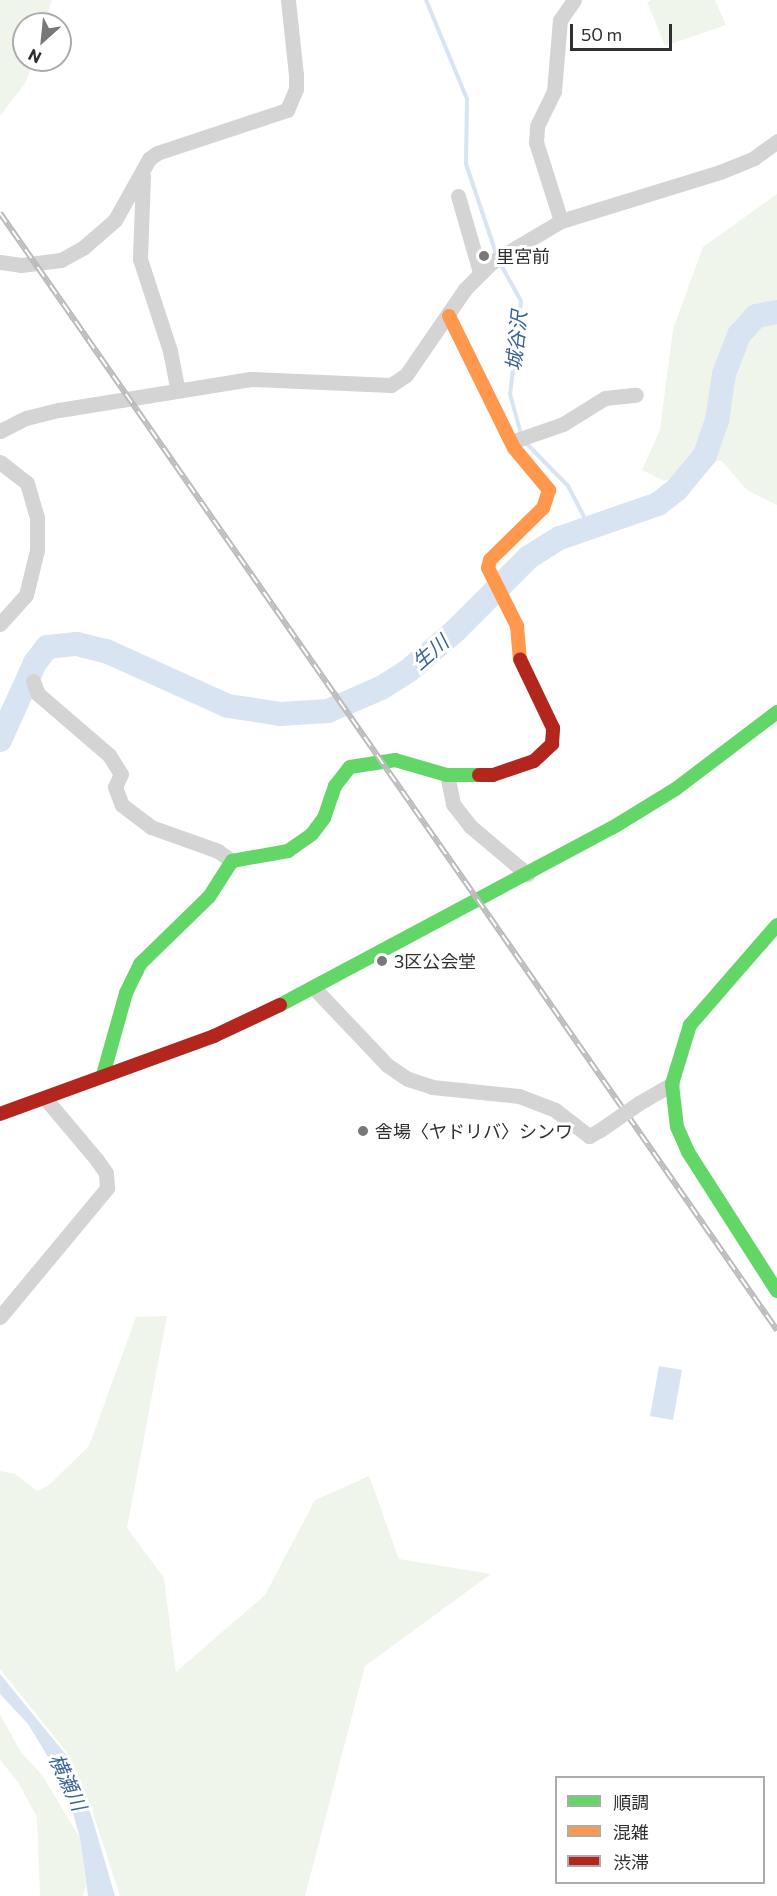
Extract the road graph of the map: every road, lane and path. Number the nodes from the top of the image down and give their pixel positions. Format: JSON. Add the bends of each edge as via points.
{"nodes":[{"id":1,"x":288,"y":0,"type":"edge"},
{"id":2,"x":574,"y":0,"type":"edge"},
{"id":3,"x":777,"y":141,"type":"edge"},
{"id":4,"x":143,"y":176,"type":"junction"},
{"id":5,"x":458,"y":196,"type":"dead end"},
{"id":6,"x":561,"y":221,"type":"junction"},
{"id":7,"x":0,"y":262,"type":"edge"},
{"id":8,"x":480,"y":272,"type":"junction"},
{"id":9,"x":449,"y":316,"type":"junction"},
{"id":10,"x":177,"y":388,"type":"junction"},
{"id":11,"x":636,"y":394,"type":"dead end"},
{"id":12,"x":0,"y":431,"type":"edge"},
{"id":13,"x":513,"y":441,"type":"junction"},
{"id":14,"x":0,"y":462,"type":"edge"},
{"id":15,"x":0,"y":624,"type":"edge"},
{"id":16,"x":33,"y":681,"type":"dead end"},
{"id":17,"x":777,"y":712,"type":"edge"},
{"id":18,"x":447,"y":775,"type":"junction"},
{"id":19,"x":232,"y":861,"type":"junction"},
{"id":20,"x":527,"y":874,"type":"junction"},
{"id":21,"x":777,"y":925,"type":"edge"},
{"id":22,"x":314,"y":988,"type":"junction"},
{"id":23,"x":103,"y":1075,"type":"junction"},
{"id":24,"x":672,"y":1084,"type":"junction"},
{"id":25,"x":45,"y":1098,"type":"junction"},
{"id":26,"x":0,"y":1114,"type":"edge"},
{"id":27,"x":777,"y":1291,"type":"edge"},
{"id":28,"x":0,"y":1317,"type":"edge"}],
"edges":[{"from":1,"to":4,"type":"street","via":[[296,89],[287,110],[167,147],[149,159]]},
{"from":2,"to":6,"type":"street","via":[[560,20],[554,91],[537,126],[536,142]]},
{"from":3,"to":6,"type":"street","via":[[754,158],[720,172]]},
{"from":4,"to":7,"type":"street","via":[[115,220],[84,247],[61,260],[21,265]]},
{"from":4,"to":10,"type":"street","via":[[140,259],[170,351]]},
{"from":5,"to":8,"type":"street"},
{"from":6,"to":8,"type":"street"},
{"from":8,"to":9,"type":"street"},
{"from":9,"to":10,"type":"street","via":[[406,375],[391,385],[251,379]]},
{"from":9,"to":13,"type":"street"},
{"from":10,"to":12,"type":"street","via":[[109,405],[26,418]]},
{"from":11,"to":13,"type":"street","via":[[605,398],[550,429]]},
{"from":13,"to":18,"type":"street","via":[[549,490],[530,524],[490,560],[490,576],[517,626],[521,666],[553,728],[552,744],[534,761],[493,775]]},
{"from":14,"to":15,"type":"street","via":[[27,483],[37,517],[37,550],[26,595]]},
{"from":16,"to":19,"type":"street","via":[[38,694],[109,755],[121,774],[115,787],[122,805],[151,827],[218,851]]},
{"from":17,"to":20,"type":"street","via":[[678,788]]},
{"from":18,"to":19,"type":"street","via":[[395,760],[350,767],[334,786],[324,818],[304,841],[275,855]]},
{"from":18,"to":20,"type":"street","via":[[453,804],[470,826]]},
{"from":19,"to":23,"type":"street","via":[[209,897],[140,964],[126,993]]},
{"from":20,"to":22,"type":"street"},
{"from":21,"to":24,"type":"street","via":[[690,1025]]},
{"from":22,"to":23,"type":"street","via":[[214,1036]]},
{"from":22,"to":24,"type":"street","bridge":true,"via":[[387,1065],[408,1079],[432,1087],[519,1096],[555,1110],[589,1136]]},
{"from":23,"to":25,"type":"street"},
{"from":24,"to":27,"type":"street","via":[[677,1127],[688,1152]]},
{"from":25,"to":26,"type":"street"},
{"from":25,"to":28,"type":"street","via":[[106,1173],[107,1188]]}]}
